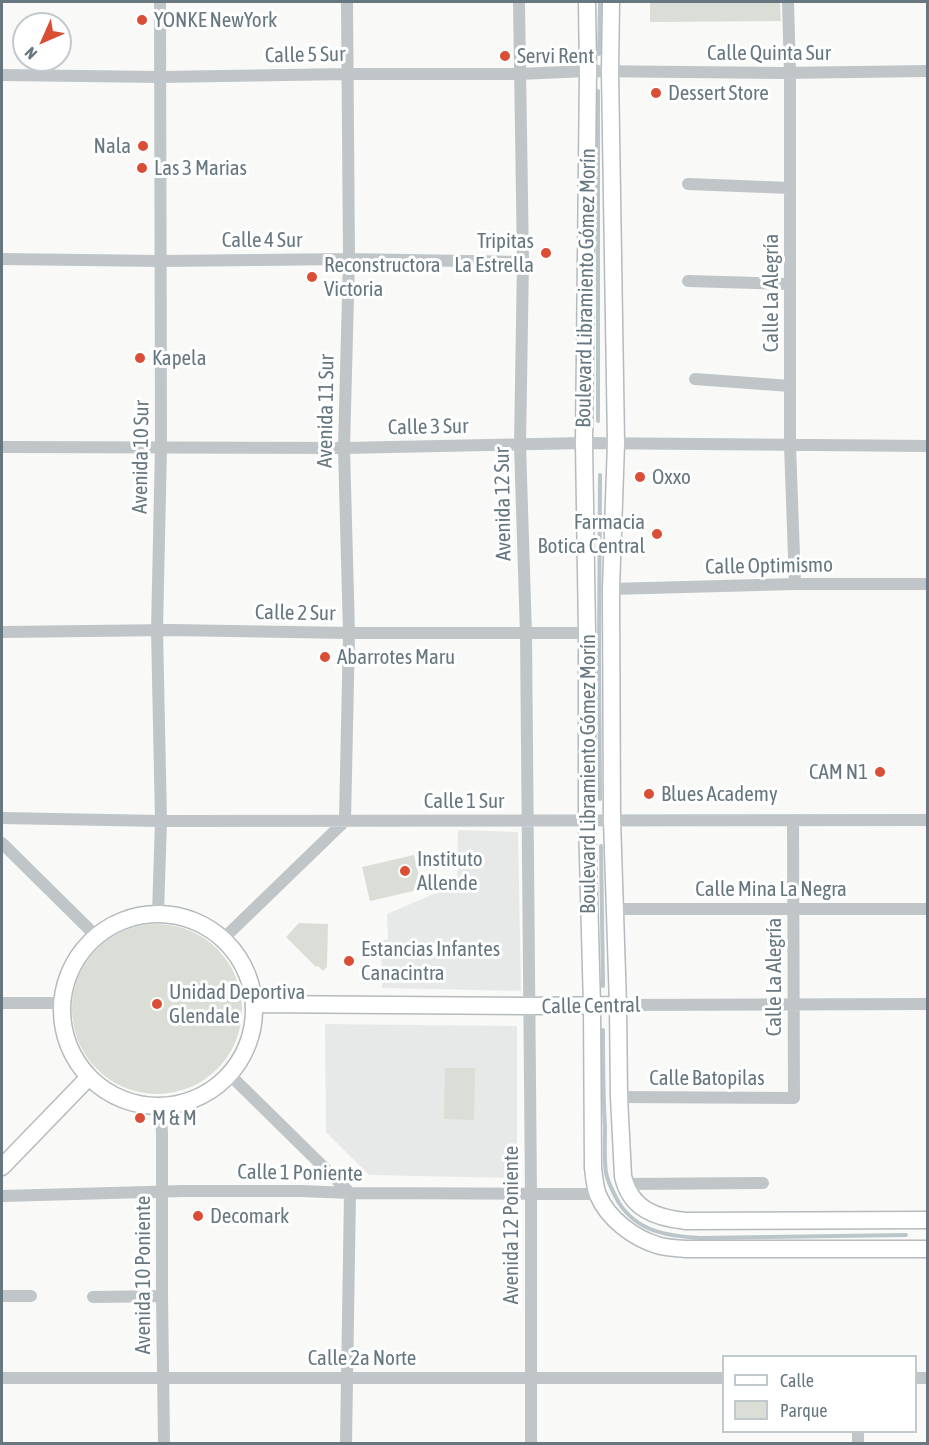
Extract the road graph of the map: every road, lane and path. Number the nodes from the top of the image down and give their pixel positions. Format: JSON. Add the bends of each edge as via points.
{"nodes":[{"id":1,"x":160,"y":2,"type":"edge"},
{"id":2,"x":348,"y":2,"type":"edge"},
{"id":3,"x":519,"y":2,"type":"edge"},
{"id":4,"x":587,"y":2,"type":"edge"},
{"id":5,"x":611,"y":2,"type":"edge"},
{"id":6,"x":789,"y":2,"type":"edge"},
{"id":7,"x":588,"y":71,"type":"junction"},
{"id":8,"x":927,"y":71,"type":"edge"},
{"id":9,"x":610,"y":72,"type":"junction"},
{"id":10,"x":790,"y":73,"type":"junction"},
{"id":11,"x":348,"y":74,"type":"junction"},
{"id":12,"x":519,"y":74,"type":"junction"},
{"id":13,"x":2,"y":75,"type":"edge"},
{"id":14,"x":160,"y":77,"type":"junction"},
{"id":15,"x":688,"y":184,"type":"dead end"},
{"id":16,"x":790,"y":188,"type":"junction"},
{"id":17,"x":2,"y":259,"type":"edge"},
{"id":18,"x":349,"y":259,"type":"junction"},
{"id":19,"x":161,"y":261,"type":"junction"},
{"id":20,"x":523,"y":262,"type":"junction"},
{"id":21,"x":688,"y":281,"type":"dead end"},
{"id":22,"x":790,"y":284,"type":"junction"},
{"id":23,"x":695,"y":380,"type":"dead end"},
{"id":24,"x":790,"y":386,"type":"junction"},
{"id":25,"x":584,"y":443,"type":"junction"},
{"id":26,"x":616,"y":443,"type":"junction"},
{"id":27,"x":520,"y":445,"type":"junction"},
{"id":28,"x":790,"y":445,"type":"junction"},
{"id":29,"x":927,"y":446,"type":"edge"},
{"id":30,"x":2,"y":447,"type":"edge"},
{"id":31,"x":161,"y":447,"type":"junction"},
{"id":32,"x":344,"y":448,"type":"junction"},
{"id":33,"x":795,"y":584,"type":"junction"},
{"id":34,"x":927,"y":584,"type":"edge"},
{"id":35,"x":611,"y":589,"type":"junction"},
{"id":36,"x":158,"y":630,"type":"junction"},
{"id":37,"x":2,"y":632,"type":"edge"},
{"id":38,"x":349,"y":633,"type":"junction"},
{"id":39,"x":587,"y":633,"type":"junction"},
{"id":40,"x":526,"y":634,"type":"junction"},
{"id":41,"x":2,"y":818,"type":"edge"},
{"id":42,"x":527,"y":820,"type":"junction"},
{"id":43,"x":587,"y":820,"type":"junction"},
{"id":44,"x":612,"y":820,"type":"junction"},
{"id":45,"x":793,"y":820,"type":"junction"},
{"id":46,"x":927,"y":820,"type":"edge"},
{"id":47,"x":161,"y":821,"type":"junction"},
{"id":48,"x":345,"y":821,"type":"junction"},
{"id":49,"x":2,"y":843,"type":"edge"},
{"id":50,"x":615,"y":909,"type":"junction"},
{"id":51,"x":793,"y":909,"type":"junction"},
{"id":52,"x":927,"y":909,"type":"edge"},
{"id":53,"x":158,"y":913,"type":"junction"},
{"id":54,"x":96,"y":936,"type":"junction"},
{"id":55,"x":223,"y":939,"type":"junction"},
{"id":56,"x":62,"y":1003,"type":"junction"},
{"id":57,"x":2,"y":1004,"type":"edge"},
{"id":58,"x":254,"y":1004,"type":"junction"},
{"id":59,"x":793,"y":1004,"type":"junction"},
{"id":60,"x":927,"y":1004,"type":"edge"},
{"id":61,"x":618,"y":1005,"type":"junction"},
{"id":62,"x":528,"y":1006,"type":"junction"},
{"id":63,"x":592,"y":1006,"type":"junction"},
{"id":64,"x":229,"y":1074,"type":"junction"},
{"id":65,"x":89,"y":1077,"type":"junction"},
{"id":66,"x":619,"y":1097,"type":"junction"},
{"id":67,"x":794,"y":1098,"type":"joint"},
{"id":68,"x":160,"y":1106,"type":"junction"},
{"id":69,"x":2,"y":1167,"type":"edge"},
{"id":70,"x":763,"y":1183,"type":"dead end"},
{"id":71,"x":624,"y":1184,"type":"junction"},
{"id":72,"x":162,"y":1191,"type":"junction"},
{"id":73,"x":350,"y":1193,"type":"junction"},
{"id":74,"x":531,"y":1194,"type":"junction"},
{"id":75,"x":597,"y":1194,"type":"junction"},
{"id":76,"x":2,"y":1196,"type":"edge"},
{"id":77,"x":927,"y":1220,"type":"edge"},
{"id":78,"x":927,"y":1249,"type":"edge"},
{"id":79,"x":2,"y":1296,"type":"edge"},
{"id":80,"x":31,"y":1296,"type":"dead end"},
{"id":81,"x":162,"y":1296,"type":"junction"},
{"id":82,"x":93,"y":1297,"type":"dead end"},
{"id":83,"x":2,"y":1378,"type":"edge"},
{"id":84,"x":163,"y":1378,"type":"junction"},
{"id":85,"x":346,"y":1378,"type":"junction"},
{"id":86,"x":530,"y":1378,"type":"junction"},
{"id":87,"x":722,"y":1378,"type":"edge"},
{"id":88,"x":164,"y":1443,"type":"edge"},
{"id":89,"x":346,"y":1443,"type":"edge"},
{"id":90,"x":531,"y":1443,"type":"edge"}],
"edges":[{"from":1,"to":14,"type":"street","name":"Avenida 10 Sur"},
{"from":2,"to":11,"type":"street","name":"Avenida 11 Sur"},
{"from":3,"to":12,"type":"street","name":"Avenida 12 Sur"},
{"from":4,"to":7,"type":"main road","name":"Boulevard Libramiento Gómez Morín"},
{"from":5,"to":9,"type":"main road","name":"Boulevard Libramiento Gómez Morín"},
{"from":6,"to":10,"type":"street","name":"Calle La Alegría"},
{"from":7,"to":9,"type":"street","name":"Calle 5 Sur"},
{"from":7,"to":12,"type":"street","name":"Calle 5 Sur"},
{"from":7,"to":25,"type":"main road","name":"Boulevard Libramiento Gómez Morín"},
{"from":8,"to":10,"type":"street","name":"Calle Quinta Sur"},
{"from":9,"to":10,"type":"street","name":"Calle Quinta Sur"},
{"from":9,"to":26,"type":"main road","name":"Boulevard Libramiento Gómez Morín"},
{"from":10,"to":16,"type":"street","name":"Calle La Alegría"},
{"from":11,"to":12,"type":"street","name":"Calle 5 Sur"},
{"from":11,"to":14,"type":"street","name":"Calle 5 Sur"},
{"from":11,"to":18,"type":"street","name":"Avenida 11 Sur"},
{"from":12,"to":20,"type":"street","name":"Avenida 12 Sur"},
{"from":13,"to":14,"type":"street","name":"Calle 5 Sur"},
{"from":14,"to":19,"type":"street","name":"Avenida 10 Sur"},
{"from":15,"to":16,"type":"street"},
{"from":16,"to":22,"type":"street","name":"Calle La Alegría"},
{"from":17,"to":19,"type":"street","name":"Calle 4 Sur"},
{"from":18,"to":19,"type":"street","name":"Calle 4 Sur"},
{"from":18,"to":20,"type":"street","name":"Calle 4 Sur"},
{"from":18,"to":32,"type":"street","name":"Avenida 11 Sur"},
{"from":19,"to":31,"type":"street","name":"Avenida 10 Sur"},
{"from":20,"to":27,"type":"street","name":"Avenida 12 Sur"},
{"from":21,"to":22,"type":"street"},
{"from":22,"to":24,"type":"street","name":"Calle La Alegría"},
{"from":23,"to":24,"type":"street"},
{"from":24,"to":28,"type":"street","name":"Calle La Alegría"},
{"from":25,"to":26,"type":"street","name":"Calle 3 Sur"},
{"from":25,"to":27,"type":"street","name":"Calle 3 Sur"},
{"from":25,"to":39,"type":"main road","name":"Boulevard Libramiento Gómez Morín"},
{"from":26,"to":28,"type":"street","name":"Calle 3 Sur"},
{"from":26,"to":35,"type":"main road","name":"Boulevard Libramiento Gómez Morín"},
{"from":27,"to":32,"type":"street","name":"Calle 3 Sur"},
{"from":27,"to":40,"type":"street","name":"Avenida 12 Sur"},
{"from":28,"to":29,"type":"street","name":"Calle 3 Sur"},
{"from":28,"to":33,"type":"street","name":"Calle La Alegría"},
{"from":30,"to":31,"type":"street","name":"Calle 3 Sur"},
{"from":31,"to":32,"type":"street","name":"Calle 3 Sur"},
{"from":31,"to":36,"type":"street","name":"Avenida 10 Sur"},
{"from":32,"to":38,"type":"street","name":"Avenida 11 Sur"},
{"from":33,"to":34,"type":"street","name":"Calle Optimismo"},
{"from":33,"to":35,"type":"street","name":"Calle Optimismo"},
{"from":35,"to":44,"type":"main road","name":"Boulevard Libramiento Gómez Morín"},
{"from":36,"to":37,"type":"street","name":"Calle 2 Sur"},
{"from":36,"to":38,"type":"street","name":"Calle 2 Sur"},
{"from":36,"to":47,"type":"street","name":"Avenida 10 Sur"},
{"from":38,"to":40,"type":"street","name":"Calle 2 Sur"},
{"from":38,"to":48,"type":"street","name":"Avenida 11 Sur"},
{"from":39,"to":40,"type":"street","name":"Calle 2 Sur"},
{"from":39,"to":43,"type":"main road","name":"Boulevard Libramiento Gómez Morín"},
{"from":40,"to":42,"type":"street","name":"Avenida 12 Sur"},
{"from":41,"to":47,"type":"street","name":"Calle 1 Sur"},
{"from":42,"to":43,"type":"street","name":"Calle 1 Sur"},
{"from":42,"to":48,"type":"street","name":"Calle 1 Sur"},
{"from":42,"to":62,"type":"street","name":"Avenida 12 Sur"},
{"from":43,"to":44,"type":"street","name":"Calle 1 Sur"},
{"from":43,"to":63,"type":"main road","name":"Boulevard Libramiento Gómez Morín"},
{"from":44,"to":45,"type":"street","name":"Calle 1 Sur"},
{"from":44,"to":50,"type":"main road","name":"Boulevard Libramiento Gómez Morín"},
{"from":45,"to":46,"type":"street","name":"Calle 1 Sur"},
{"from":45,"to":51,"type":"street","name":"Calle La Alegría"},
{"from":47,"to":48,"type":"street","name":"Calle 1 Sur"},
{"from":47,"to":53,"type":"street","name":"Avenida 10 Sur"},
{"from":48,"to":55,"type":"street"},
{"from":49,"to":54,"type":"street"},
{"from":50,"to":51,"type":"street","name":"Calle Mina La Negra"},
{"from":50,"to":61,"type":"main road","name":"Boulevard Libramiento Gómez Morín"},
{"from":51,"to":52,"type":"street","name":"Calle Mina La Negra"},
{"from":51,"to":59,"type":"street","name":"Calle La Alegría"},
{"from":53,"to":54,"type":"main road","via":[[114,923]]},
{"from":53,"to":55,"type":"main road","via":[[182,916]]},
{"from":54,"to":56,"type":"main road","via":[[74,962]]},
{"from":55,"to":58,"type":"main road","via":[[249,980]]},
{"from":56,"to":57,"type":"street"},
{"from":56,"to":65,"type":"main road","via":[[65,1035]]},
{"from":58,"to":62,"type":"main road","name":"Calle Central"},
{"from":58,"to":64,"type":"main road","via":[[249,1042]]},
{"from":59,"to":60,"type":"street","name":"Calle Central"},
{"from":59,"to":61,"type":"street","name":"Calle Central"},
{"from":59,"to":67,"type":"street","name":"Calle La Alegría"},
{"from":61,"to":63,"type":"main road","name":"Calle Central"},
{"from":61,"to":66,"type":"main road","name":"Boulevard Libramiento Gómez Morín"},
{"from":62,"to":63,"type":"main road","name":"Calle Central"},
{"from":62,"to":74,"type":"street","name":"Avenida 12 Poniente"},
{"from":63,"to":75,"type":"main road","name":"Boulevard Libramiento Gómez Morín","via":[[593,1168]]},
{"from":64,"to":68,"type":"main road","via":[[209,1091],[186,1102]]},
{"from":64,"to":73,"type":"street"},
{"from":65,"to":68,"type":"main road","via":[[110,1093],[134,1103]]},
{"from":65,"to":69,"type":"main road"},
{"from":66,"to":67,"type":"street","name":"Calle Batopilas"},
{"from":66,"to":71,"type":"main road","name":"Boulevard Libramiento Gómez Morín"},
{"from":68,"to":72,"type":"street","name":"Avenida 10 Poniente"},
{"from":70,"to":71,"type":"street"},
{"from":71,"to":77,"type":"main road","via":[[638,1204],[665,1219]]},
{"from":72,"to":73,"type":"street","name":"Calle 1 Poniente"},
{"from":72,"to":76,"type":"street","name":"Calle 1 Poniente"},
{"from":72,"to":81,"type":"street","name":"Avenida 10 Poniente"},
{"from":73,"to":74,"type":"street","name":"Calle 1 Poniente"},
{"from":73,"to":85,"type":"street"},
{"from":74,"to":75,"type":"street","name":"Calle 1 Poniente"},
{"from":74,"to":86,"type":"street","name":"Avenida 12 Poniente"},
{"from":75,"to":78,"type":"main road","name":"Boulevard Libramiento Gómez Morín","via":[[621,1225],[638,1238],[659,1246]]},
{"from":79,"to":80,"type":"street"},
{"from":81,"to":82,"type":"street"},
{"from":81,"to":84,"type":"street","name":"Avenida 10 Poniente"},
{"from":83,"to":84,"type":"street","name":"Calle 2a Norte"},
{"from":84,"to":85,"type":"street","name":"Calle 2a Norte"},
{"from":84,"to":88,"type":"street","name":"Avenida 10 Poniente"},
{"from":85,"to":86,"type":"street","name":"Calle 2a Norte"},
{"from":85,"to":89,"type":"street"},
{"from":86,"to":87,"type":"street","name":"Calle 2a Norte"},
{"from":86,"to":90,"type":"street","name":"Avenida 12 Poniente"}]}
